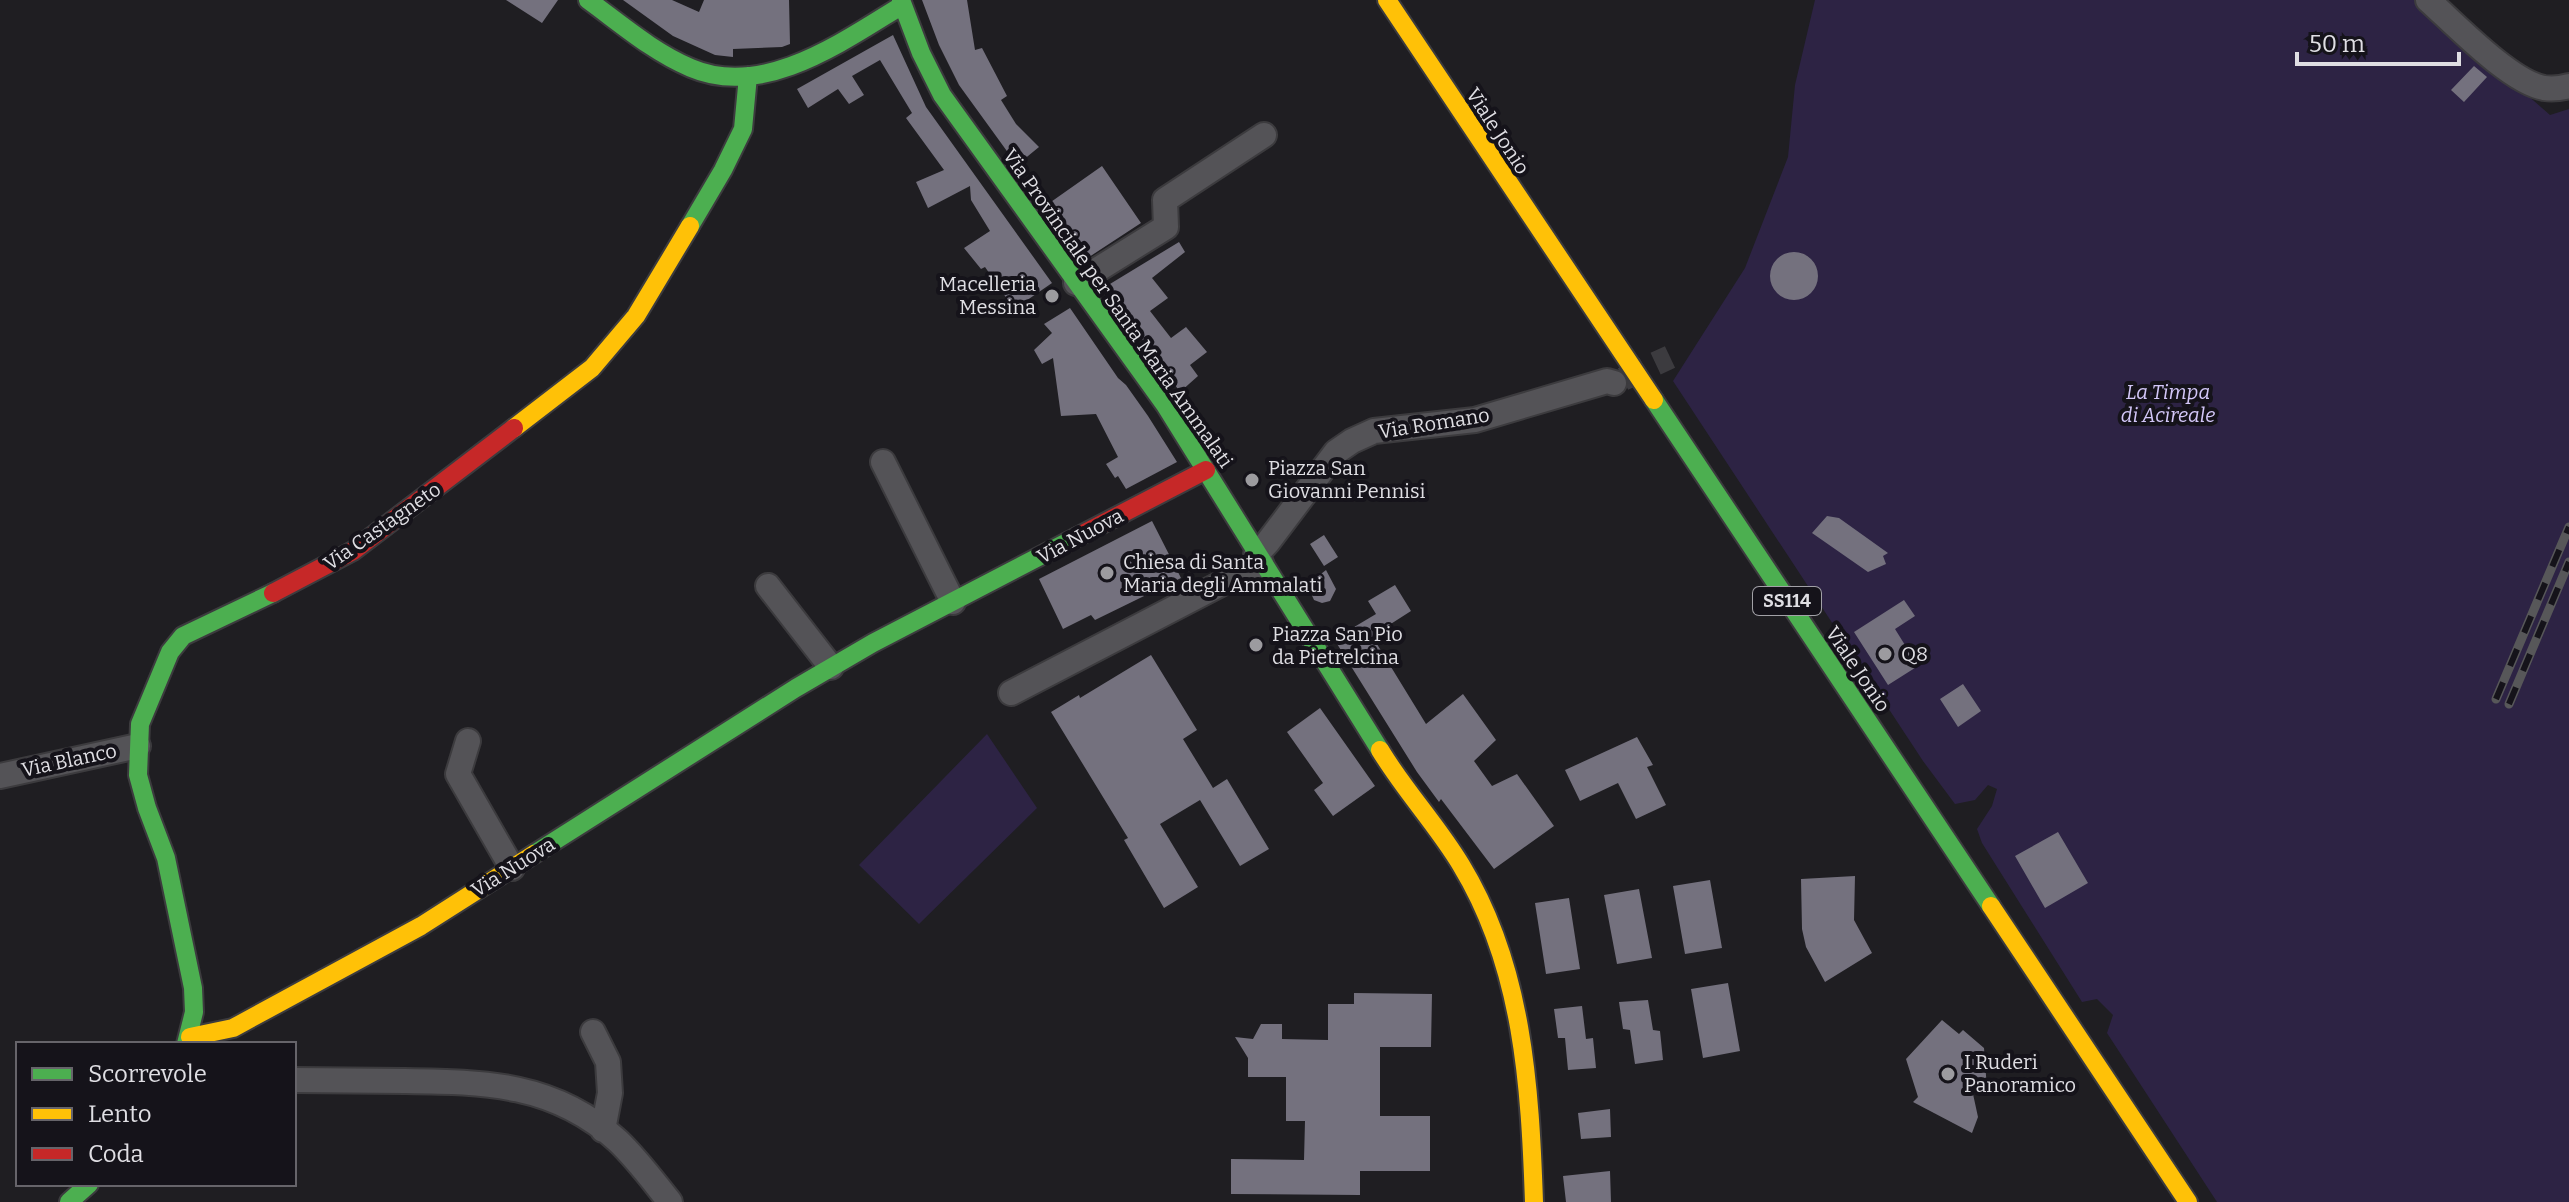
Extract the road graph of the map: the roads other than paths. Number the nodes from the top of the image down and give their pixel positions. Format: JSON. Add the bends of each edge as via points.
{"nodes":[{"id":1,"x":588,"y":0,"type":"edge"},
{"id":2,"x":1387,"y":0,"type":"edge"},
{"id":3,"x":2428,"y":0,"type":"edge"},
{"id":4,"x":901,"y":3,"type":"edge"},
{"id":5,"x":748,"y":76,"type":"junction"},
{"id":6,"x":2569,"y":86,"type":"edge"},
{"id":7,"x":1264,"y":135,"type":"dead end"},
{"id":8,"x":1076,"y":283,"type":"junction"},
{"id":9,"x":1614,"y":383,"type":"tunnel mouth"},
{"id":10,"x":883,"y":462,"type":"dead end"},
{"id":11,"x":1206,"y":470,"type":"junction"},
{"id":12,"x":1259,"y":559,"type":"junction"},
{"id":13,"x":768,"y":586,"type":"dead end"},
{"id":14,"x":953,"y":602,"type":"junction"},
{"id":15,"x":831,"y":667,"type":"junction"},
{"id":16,"x":1011,"y":693,"type":"dead end"},
{"id":17,"x":468,"y":741,"type":"dead end"},
{"id":18,"x":138,"y":746,"type":"junction"},
{"id":19,"x":0,"y":776,"type":"edge"},
{"id":20,"x":512,"y":868,"type":"junction"},
{"id":21,"x":593,"y":1032,"type":"dead end"},
{"id":22,"x":188,"y":1040,"type":"edge"},
{"id":23,"x":296,"y":1080,"type":"edge"},
{"id":24,"x":603,"y":1130,"type":"junction"},
{"id":25,"x":87,"y":1186,"type":"edge"},
{"id":26,"x":69,"y":1202,"type":"edge"},
{"id":27,"x":670,"y":1202,"type":"edge"},
{"id":28,"x":1534,"y":1202,"type":"edge"},
{"id":29,"x":2188,"y":1202,"type":"edge"}],
"edges":[{"from":1,"to":5,"type":"street","via":[[678,62],[708,74]]},
{"from":2,"to":29,"type":"street","name":"Viale Jonio","number":"SS114"},
{"from":3,"to":6,"type":"street","via":[[2523,80],[2544,88]]},
{"from":4,"to":5,"type":"street","via":[[800,62]]},
{"from":4,"to":8,"type":"street","name":"Via Provinciale per Santa Maria Ammalati","via":[[942,95]]},
{"from":5,"to":18,"type":"street","name":"Via Castagneto","via":[[743,129],[723,170],[636,316],[592,368],[353,551],[183,636],[152,689]]},
{"from":7,"to":8,"type":"street","via":[[1165,200],[1166,227]]},
{"from":8,"to":11,"type":"street","name":"Via Provinciale per Santa Maria Ammalati"},
{"from":9,"to":12,"type":"street","name":"Via Romano","via":[[1475,420],[1374,431],[1352,441],[1336,452]]},
{"from":10,"to":14,"type":"street"},
{"from":11,"to":12,"type":"street","name":"Via Provinciale per Santa Maria Ammalati"},
{"from":11,"to":14,"type":"street","name":"Via Nuova"},
{"from":12,"to":16,"type":"street"},
{"from":12,"to":28,"type":"street","name":"Via Provinciale per Santa Maria Ammalati","via":[[1400,783],[1461,864],[1497,935],[1523,1050]]},
{"from":13,"to":15,"type":"street"},
{"from":14,"to":15,"type":"street","name":"Via Nuova"},
{"from":15,"to":20,"type":"street","name":"Via Nuova"},
{"from":17,"to":20,"type":"street","via":[[458,774]]},
{"from":18,"to":19,"type":"street","name":"Via Blanco"},
{"from":18,"to":22,"type":"street","name":"Via Castagneto","via":[[141,786],[166,858],[184,935],[194,1012]]},
{"from":20,"to":22,"type":"street","name":"Via Nuova","via":[[421,926],[233,1028]]},
{"from":21,"to":24,"type":"street","via":[[608,1062],[610,1093]]},
{"from":23,"to":24,"type":"street","via":[[520,1088]]},
{"from":24,"to":27,"type":"street"},
{"from":25,"to":26,"type":"street"}]}
